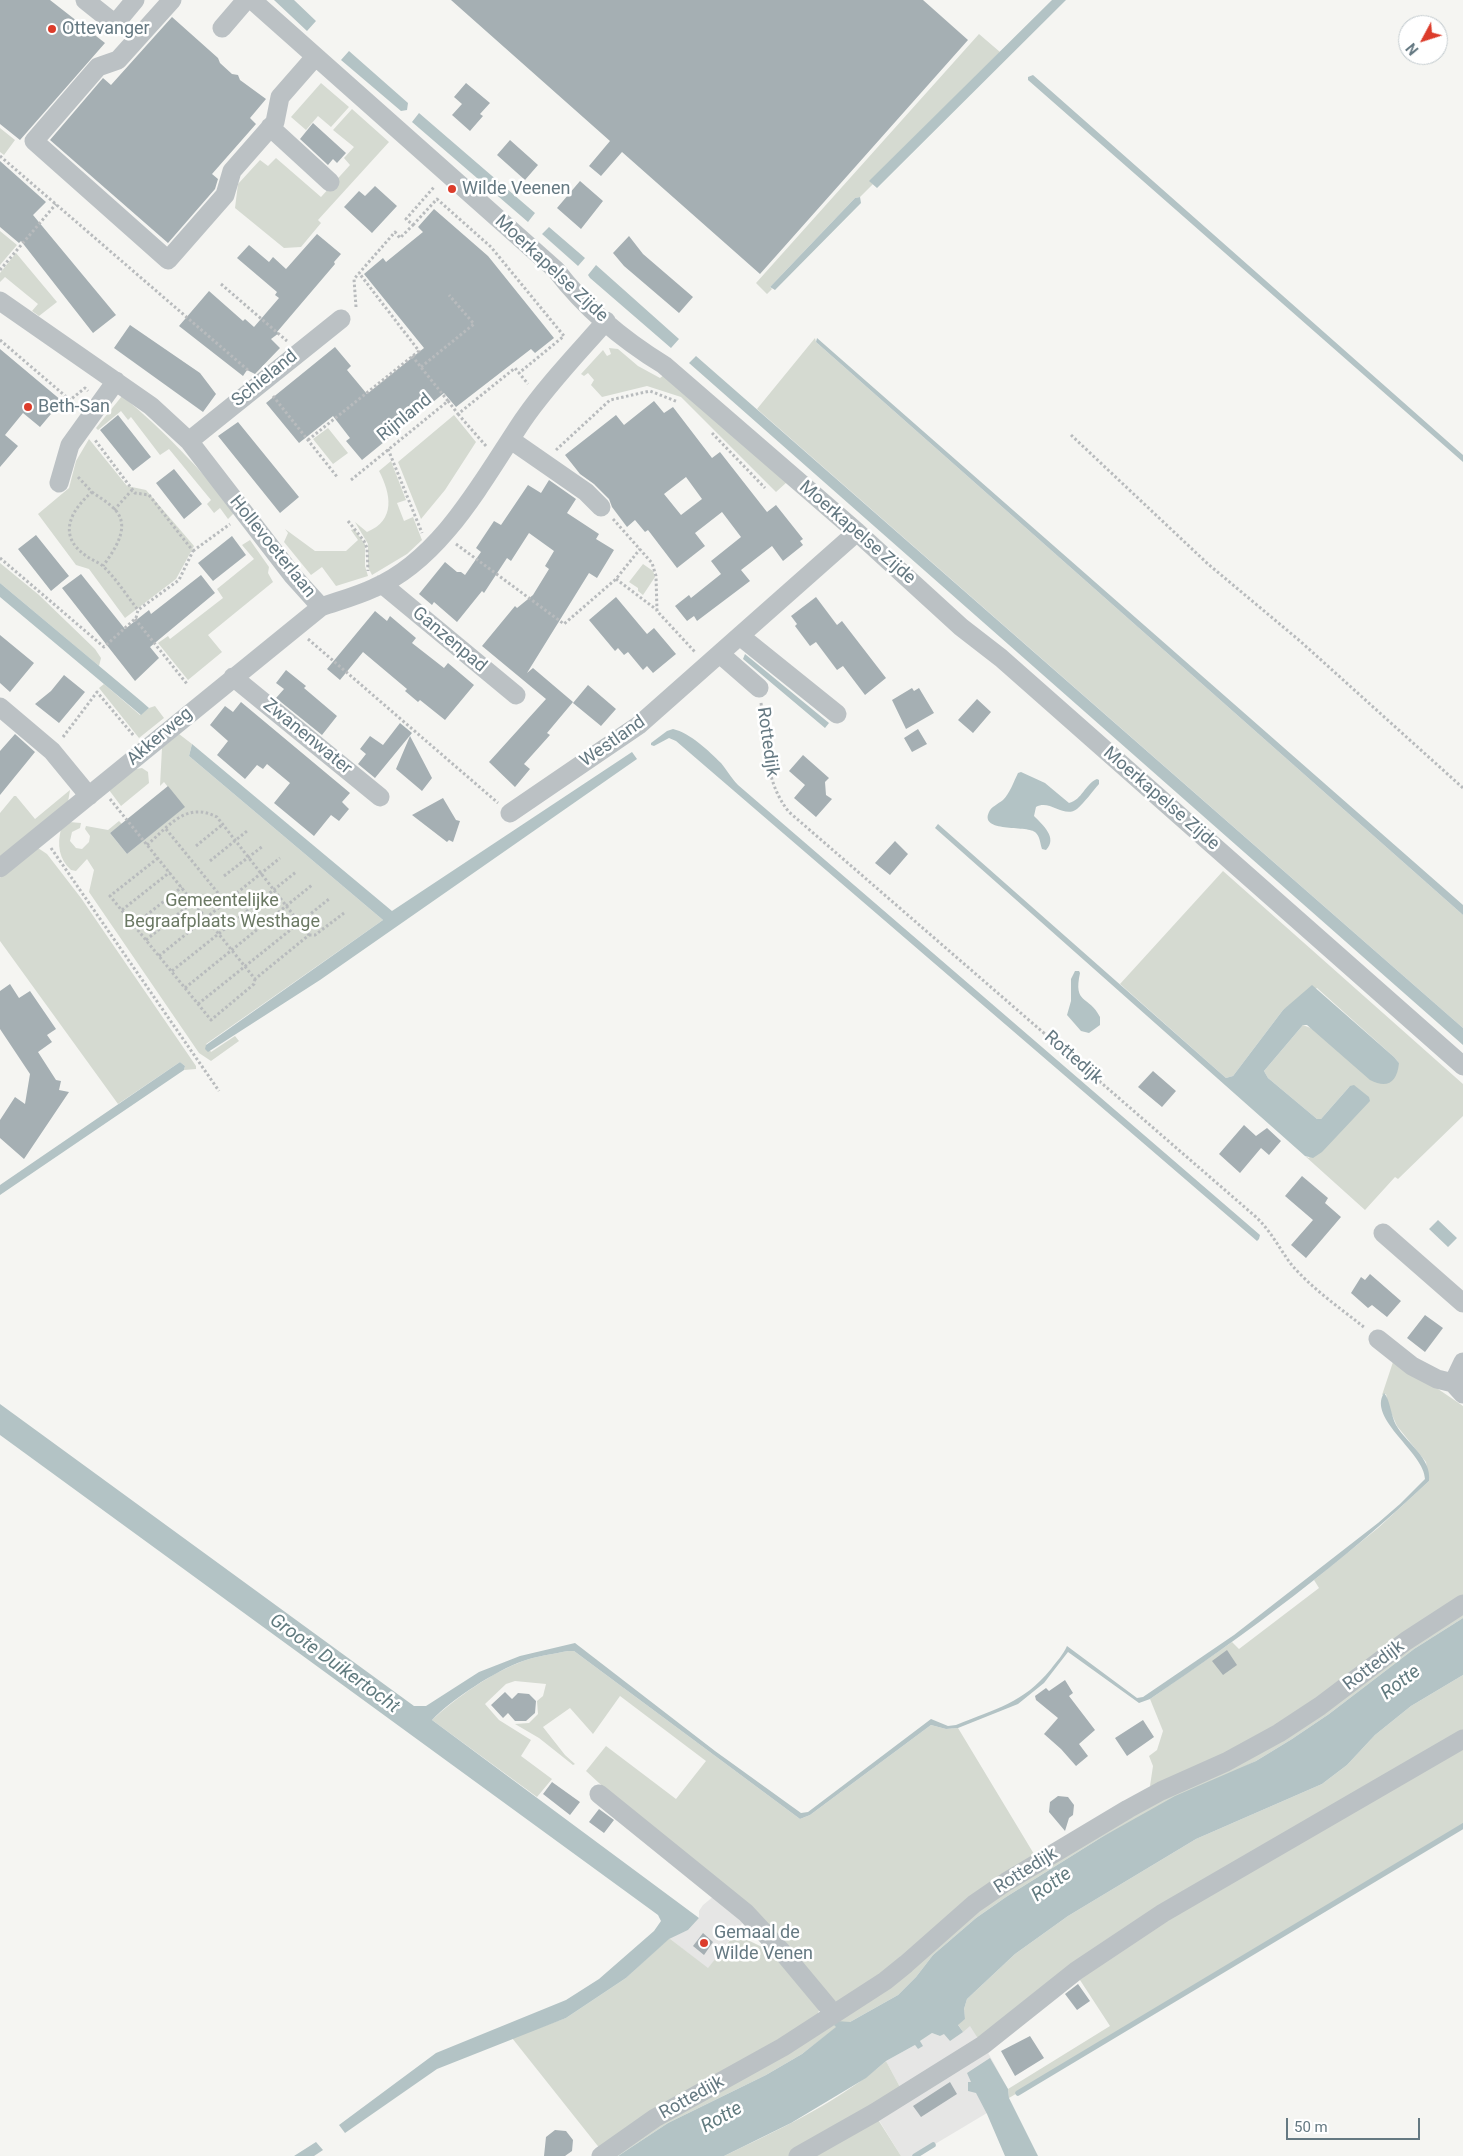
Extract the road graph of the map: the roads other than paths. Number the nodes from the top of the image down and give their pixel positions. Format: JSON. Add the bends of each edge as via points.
{"nodes":[{"id":1,"x":85,"y":0,"type":"edge"},
{"id":2,"x":135,"y":0,"type":"edge"},
{"id":3,"x":172,"y":0,"type":"edge"},
{"id":4,"x":246,"y":0,"type":"edge"},
{"id":5,"x":252,"y":0,"type":"edge"},
{"id":6,"x":222,"y":28,"type":"dead end"},
{"id":7,"x":315,"y":57,"type":"junction"},
{"id":8,"x":270,"y":127,"type":"junction"},
{"id":9,"x":330,"y":182,"type":"dead end"},
{"id":10,"x":0,"y":301,"type":"edge"},
{"id":11,"x":341,"y":319,"type":"dead end"},
{"id":12,"x":606,"y":321,"type":"junction"},
{"id":13,"x":116,"y":381,"type":"junction"},
{"id":14,"x":511,"y":440,"type":"junction"},
{"id":15,"x":189,"y":441,"type":"junction"},
{"id":16,"x":59,"y":483,"type":"dead end"},
{"id":17,"x":601,"y":507,"type":"road end"},
{"id":18,"x":857,"y":532,"type":"junction"},
{"id":19,"x":378,"y":586,"type":"junction"},
{"id":20,"x":321,"y":607,"type":"junction"},
{"id":21,"x":740,"y":636,"type":"junction"},
{"id":22,"x":715,"y":659,"type":"junction"},
{"id":23,"x":234,"y":677,"type":"junction"},
{"id":24,"x":759,"y":688,"type":"road end"},
{"id":25,"x":516,"y":695,"type":"dead end"},
{"id":26,"x":0,"y":707,"type":"edge"},
{"id":27,"x":837,"y":714,"type":"dead end"},
{"id":28,"x":95,"y":792,"type":"junction"},
{"id":29,"x":380,"y":797,"type":"dead end"},
{"id":30,"x":510,"y":813,"type":"road end"},
{"id":31,"x":0,"y":868,"type":"edge"},
{"id":32,"x":1463,"y":1066,"type":"edge"},
{"id":33,"x":1382,"y":1233,"type":"dead end"},
{"id":34,"x":1463,"y":1303,"type":"edge"},
{"id":35,"x":1378,"y":1339,"type":"road end"},
{"id":36,"x":1463,"y":1362,"type":"edge"},
{"id":37,"x":1458,"y":1388,"type":"edge"},
{"id":38,"x":1463,"y":1604,"type":"edge"},
{"id":39,"x":1463,"y":1738,"type":"edge"},
{"id":40,"x":599,"y":1794,"type":"dead end"},
{"id":41,"x":834,"y":2014,"type":"junction"},
{"id":42,"x":601,"y":2156,"type":"edge"},
{"id":43,"x":798,"y":2156,"type":"edge"}],
"edges":[{"from":1,"to":2,"type":"street","via":[[115,24]]},
{"from":3,"to":8,"type":"street","via":[[118,60],[98,67],[34,141],[168,260],[226,195],[232,171]]},
{"from":4,"to":6,"type":"street"},
{"from":5,"to":7,"type":"street","name":"Moerkapelse Zijde"},
{"from":7,"to":8,"type":"street","via":[[280,97]]},
{"from":7,"to":12,"type":"street","name":"Moerkapelse Zijde","via":[[556,270],[574,294]]},
{"from":8,"to":9,"type":"street"},
{"from":10,"to":13,"type":"street","name":"Hollevoeterlaan"},
{"from":11,"to":15,"type":"street","name":"Schieland"},
{"from":12,"to":14,"type":"street","name":"Hollevoeterlaan","via":[[545,392]]},
{"from":12,"to":18,"type":"street","name":"Moerkapelse Zijde","via":[[636,348],[664,365]]},
{"from":13,"to":15,"type":"street","name":"Hollevoeterlaan","via":[[151,406]]},
{"from":13,"to":16,"type":"street","via":[[70,445]]},
{"from":14,"to":17,"type":"street","via":[[586,492]]},
{"from":14,"to":19,"type":"street","name":"Hollevoeterlaan","via":[[443,535],[429,550]]},
{"from":15,"to":20,"type":"street","name":"Hollevoeterlaan","via":[[293,576]]},
{"from":18,"to":21,"type":"street","name":"Westland"},
{"from":18,"to":32,"type":"street","name":"Moerkapelse Zijde","via":[[961,627],[1001,658]]},
{"from":19,"to":20,"type":"street","name":"Hollevoeterlaan"},
{"from":19,"to":25,"type":"street","name":"Ganzenpad"},
{"from":20,"to":23,"type":"street","name":"Akkerweg"},
{"from":21,"to":22,"type":"street","name":"Westland"},
{"from":21,"to":27,"type":"street"},
{"from":22,"to":24,"type":"street"},
{"from":22,"to":30,"type":"street","name":"Westland","via":[[639,725]]},
{"from":23,"to":28,"type":"street","name":"Akkerweg"},
{"from":23,"to":29,"type":"street","name":"Zwanenwater"},
{"from":26,"to":28,"type":"street"},
{"from":28,"to":31,"type":"street","name":"Akkerweg"},
{"from":33,"to":34,"type":"street"},
{"from":35,"to":37,"type":"street","via":[[1412,1366]]},
{"from":36,"to":37,"type":"street"},
{"from":38,"to":41,"type":"street","name":"Rottedijk","via":[[1279,1733],[1128,1809],[1006,1882],[974,1904],[899,1970]]},
{"from":39,"to":43,"type":"street","via":[[1164,1912],[1076,1972],[983,2045]]},
{"from":40,"to":41,"type":"street","via":[[746,1913]]},
{"from":41,"to":42,"type":"street","name":"Rottedijk","via":[[783,2047],[655,2118]]}]}
